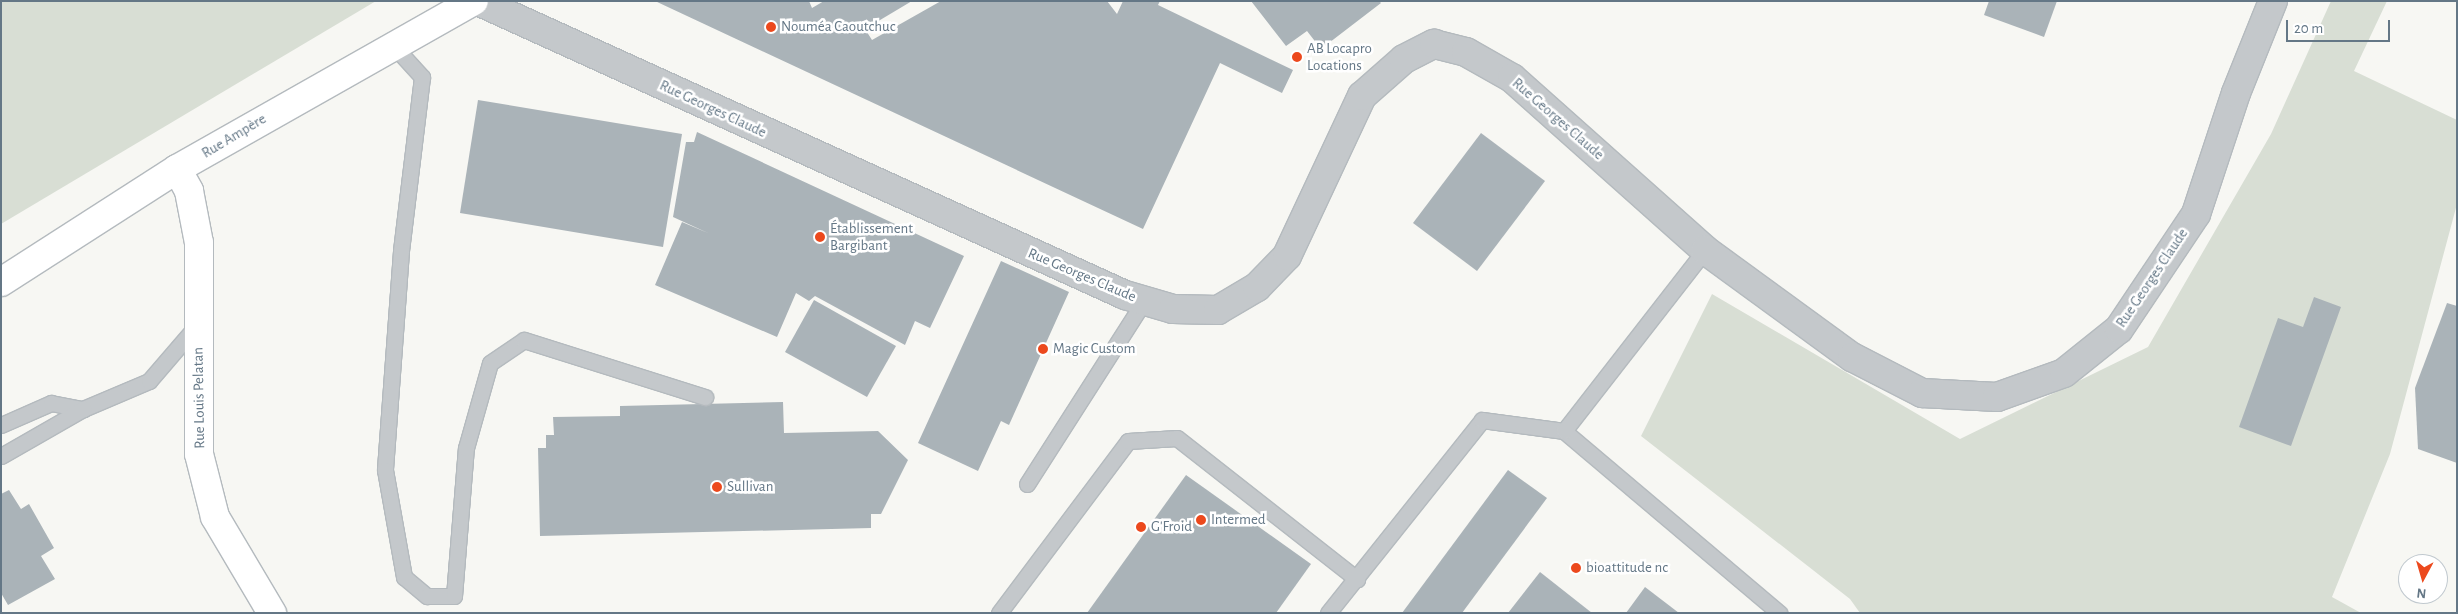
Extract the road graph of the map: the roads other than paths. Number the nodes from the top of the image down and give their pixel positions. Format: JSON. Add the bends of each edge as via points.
{"nodes":[{"id":1,"x":474,"y":1,"type":"edge"},
{"id":2,"x":478,"y":1,"type":"edge"},
{"id":3,"x":2273,"y":1,"type":"edge"},
{"id":4,"x":392,"y":44,"type":"junction"},
{"id":5,"x":177,"y":169,"type":"junction"},
{"id":6,"x":1704,"y":250,"type":"junction"},
{"id":7,"x":1,"y":282,"type":"edge"},
{"id":8,"x":1144,"y":301,"type":"junction"},
{"id":9,"x":199,"y":323,"type":"junction"},
{"id":10,"x":705,"y":397,"type":"dead end"},
{"id":11,"x":83,"y":409,"type":"junction"},
{"id":12,"x":1,"y":425,"type":"edge"},
{"id":13,"x":1564,"y":431,"type":"junction"},
{"id":14,"x":1,"y":456,"type":"edge"},
{"id":15,"x":1027,"y":484,"type":"dead end"},
{"id":16,"x":1358,"y":579,"type":"junction"},
{"id":17,"x":272,"y":613,"type":"edge"},
{"id":18,"x":999,"y":613,"type":"edge"},
{"id":19,"x":1328,"y":613,"type":"edge"},
{"id":20,"x":1779,"y":613,"type":"edge"}],
"edges":[{"from":1,"to":4,"type":"main road","name":"Rue Ampère"},
{"from":2,"to":8,"type":"street","name":"Rue Georges Claude"},
{"from":3,"to":6,"type":"street","name":"Rue Georges Claude","via":[[2236,93],[2196,214],[2119,329],[2064,373],[1997,397],[1922,393],[1852,358]]},
{"from":4,"to":5,"type":"main road","name":"Rue Ampère"},
{"from":4,"to":10,"type":"lane","via":[[422,77],[402,251],[385,470],[404,577],[427,596],[454,596],[466,448],[490,363],[524,340]]},
{"from":5,"to":7,"type":"main road","name":"Rue Ampère"},
{"from":5,"to":9,"type":"main road","name":"Rue Louis Pelatan","via":[[189,191],[199,243]]},
{"from":6,"to":8,"type":"street","name":"Rue Georges Claude","via":[[1512,78],[1466,52],[1434,44],[1404,59],[1362,96],[1287,256],[1257,287],[1218,310],[1173,309]]},
{"from":6,"to":13,"type":"lane"},
{"from":8,"to":15,"type":"lane"},
{"from":9,"to":11,"type":"lane","via":[[149,381]]},
{"from":9,"to":17,"type":"main road","name":"Rue Louis Pelatan","via":[[200,454],[215,517]]},
{"from":11,"to":12,"type":"lane","via":[[51,403]]},
{"from":11,"to":14,"type":"lane"},
{"from":13,"to":16,"type":"lane","via":[[1482,420]]},
{"from":13,"to":20,"type":"lane"},
{"from":16,"to":18,"type":"lane","via":[[1177,438],[1128,441]]},
{"from":16,"to":19,"type":"lane"}]}
